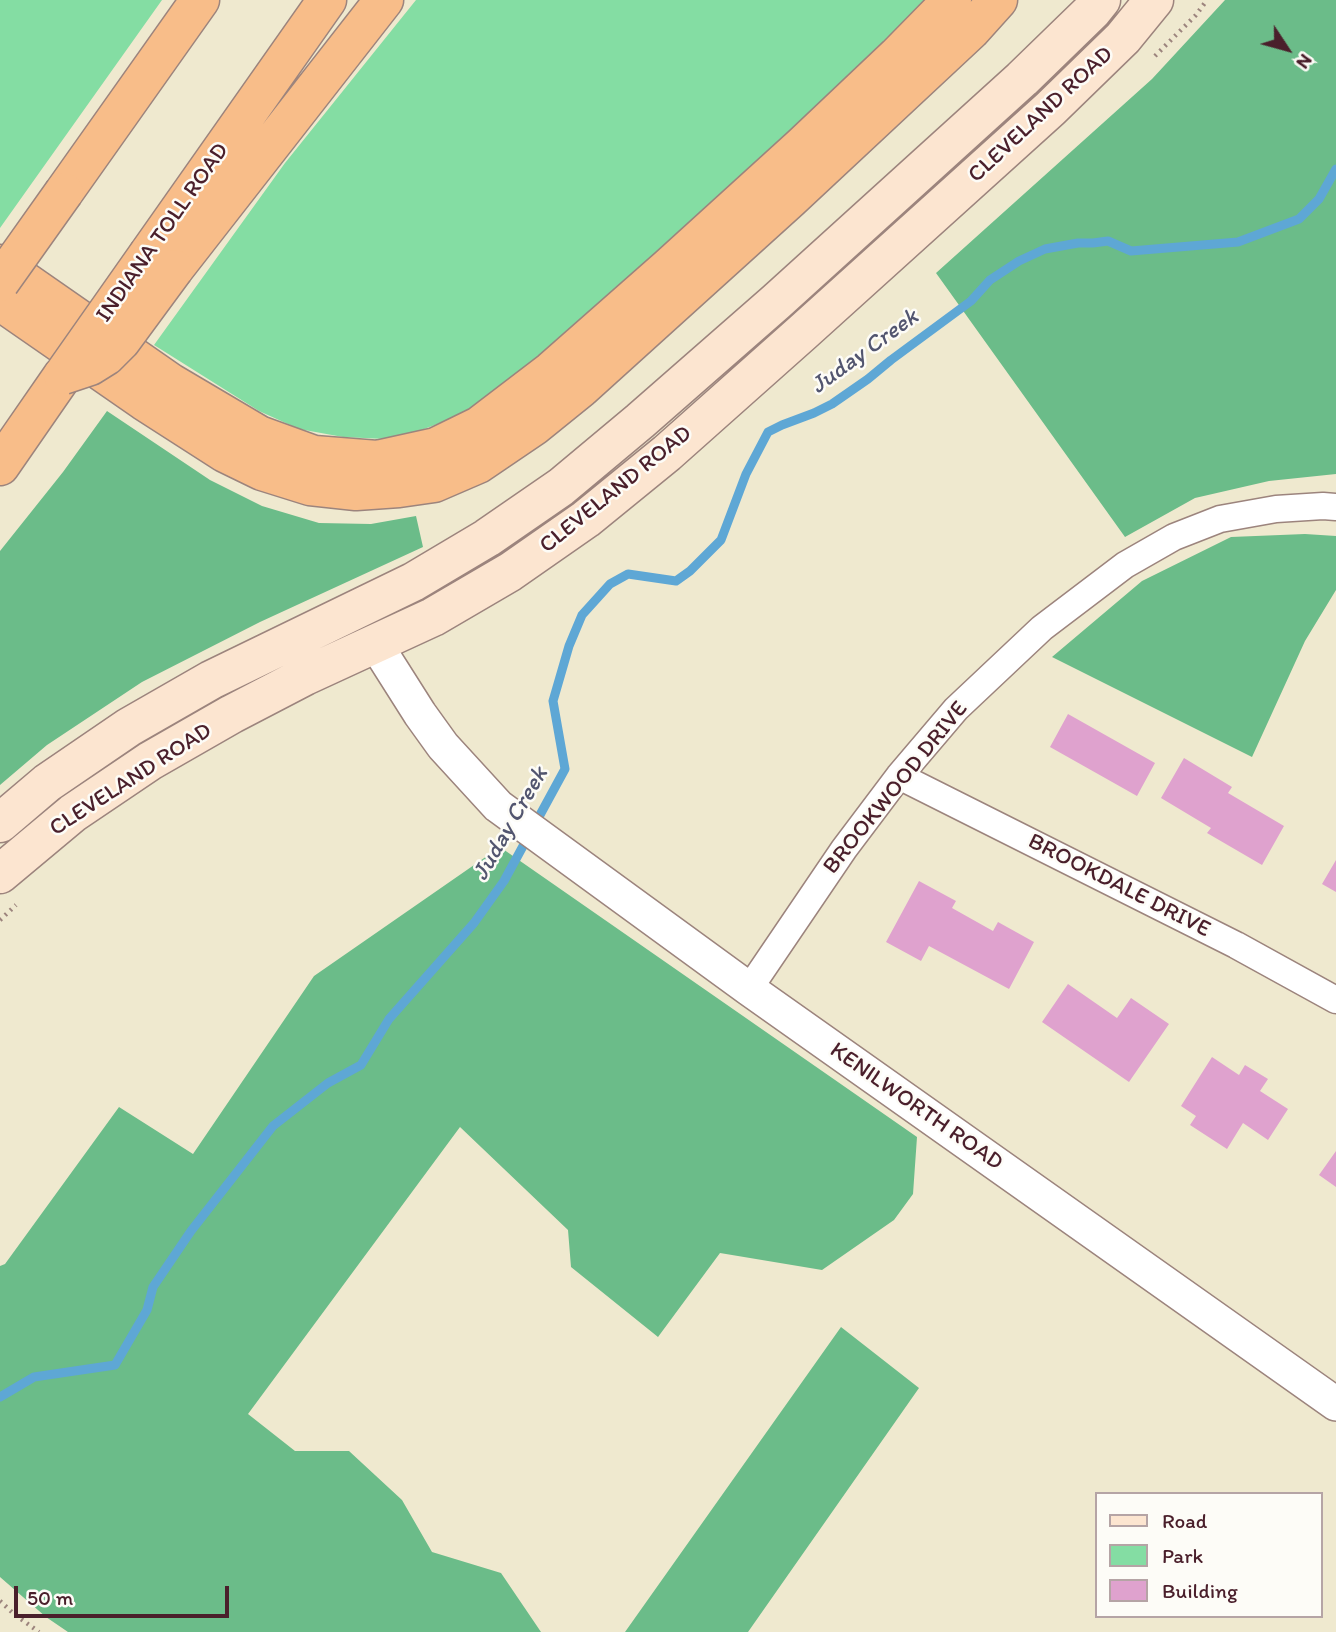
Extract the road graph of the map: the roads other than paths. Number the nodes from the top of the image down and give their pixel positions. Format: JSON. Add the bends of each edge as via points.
{"nodes":[{"id":1,"x":200,"y":0,"type":"edge"},
{"id":2,"x":327,"y":0,"type":"edge"},
{"id":3,"x":384,"y":0,"type":"edge"},
{"id":4,"x":952,"y":0,"type":"edge"},
{"id":5,"x":998,"y":0,"type":"edge"},
{"id":6,"x":1101,"y":0,"type":"edge"},
{"id":7,"x":1154,"y":0,"type":"edge"},
{"id":8,"x":162,"y":261,"type":"junction"},
{"id":9,"x":0,"y":264,"type":"edge"},
{"id":10,"x":0,"y":282,"type":"edge"},
{"id":11,"x":0,"y":301,"type":"edge"},
{"id":12,"x":9,"y":453,"type":"edge"},
{"id":13,"x":1336,"y":506,"type":"edge"},
{"id":14,"x":375,"y":643,"type":"junction"},
{"id":15,"x":900,"y":776,"type":"junction"},
{"id":16,"x":0,"y":823,"type":"edge"},
{"id":17,"x":9,"y":888,"type":"edge"},
{"id":18,"x":749,"y":989,"type":"junction"},
{"id":19,"x":1336,"y":1000,"type":"edge"},
{"id":20,"x":1336,"y":1404,"type":"edge"}],
"edges":[{"from":1,"to":10,"type":"highway","bridge":true},
{"from":2,"to":8,"type":"highway","name":"INDIANA TOLL ROAD"},
{"from":3,"to":8,"type":"highway"},
{"from":4,"to":9,"type":"highway","via":[[802,146],[551,370],[479,426],[436,447],[377,460],[313,454],[259,435],[170,383]]},
{"from":5,"to":11,"type":"highway","via":[[581,388],[478,464],[434,483],[356,491],[310,486],[261,471],[144,401]]},
{"from":6,"to":16,"type":"main road","name":"CLEVELAND ROAD","via":[[1022,79],[796,284],[561,487],[413,582],[211,680],[129,727],[47,783]]},
{"from":7,"to":14,"type":"main road","name":"CLEVELAND ROAD","via":[[1123,38],[1050,109],[667,453],[586,519],[510,572],[433,617]]},
{"from":8,"to":12,"type":"highway","bridge":true,"via":[[130,329],[106,356],[63,375]]},
{"from":13,"to":15,"type":"street","name":"BROOKWOOD DRIVE","via":[[1276,509],[1220,519],[1174,537],[1125,565],[1042,628],[965,700]]},
{"from":14,"to":17,"type":"main road","name":"CLEVELAND ROAD","via":[[232,714],[150,761],[73,813]]},
{"from":14,"to":18,"type":"street","name":"KENILWORTH ROAD","via":[[443,747],[498,806]]},
{"from":15,"to":18,"type":"street","name":"BROOKWOOD DRIVE"},
{"from":15,"to":19,"type":"street","name":"BROOKDALE DRIVE"},
{"from":18,"to":20,"type":"street","name":"KENILWORTH ROAD"}]}
